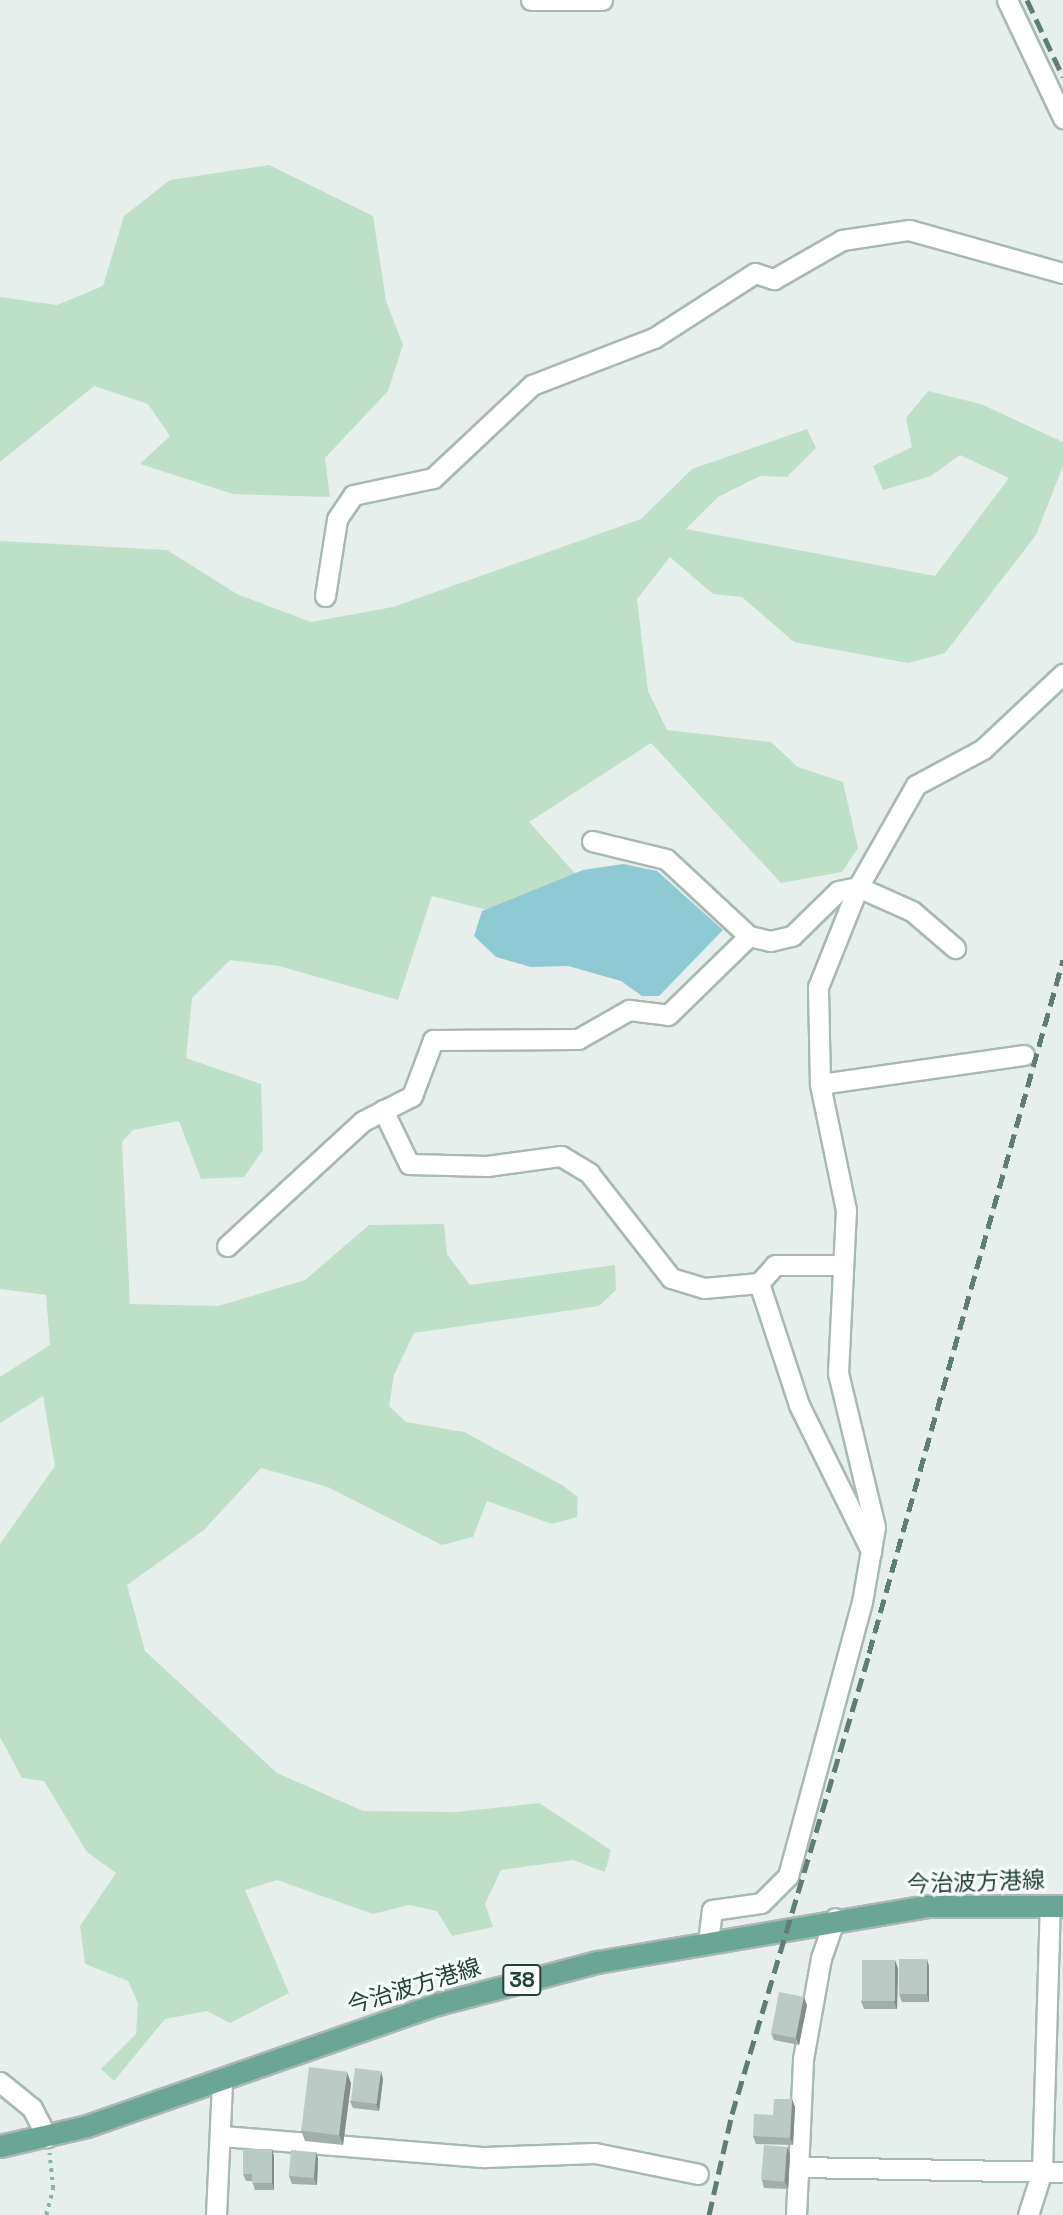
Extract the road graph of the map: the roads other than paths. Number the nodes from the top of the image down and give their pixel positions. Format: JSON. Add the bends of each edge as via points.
{"nodes":[{"id":1,"x":531,"y":0,"type":"edge"},
{"id":2,"x":602,"y":0,"type":"edge"},
{"id":3,"x":1007,"y":0,"type":"edge"},
{"id":4,"x":1063,"y":118,"type":"edge"},
{"id":5,"x":1063,"y":273,"type":"edge"},
{"id":6,"x":325,"y":596,"type":"dead end"},
{"id":7,"x":1063,"y":674,"type":"edge"},
{"id":8,"x":592,"y":841,"type":"dead end"},
{"id":9,"x":858,"y":887,"type":"junction"},
{"id":10,"x":749,"y":936,"type":"junction"},
{"id":11,"x":955,"y":948,"type":"dead end"},
{"id":12,"x":1024,"y":1055,"type":"dead end"},
{"id":13,"x":820,"y":1084,"type":"junction"},
{"id":14,"x":383,"y":1110,"type":"junction"},
{"id":15,"x":227,"y":1246,"type":"dead end"},
{"id":16,"x":843,"y":1265,"type":"junction"},
{"id":17,"x":759,"y":1283,"type":"junction"},
{"id":18,"x":871,"y":1552,"type":"junction"},
{"id":19,"x":1057,"y":1905,"type":"edge"},
{"id":20,"x":835,"y":1918,"type":"junction"},
{"id":21,"x":708,"y":1942,"type":"junction"},
{"id":22,"x":222,"y":2081,"type":"junction"},
{"id":23,"x":0,"y":2082,"type":"edge"},
{"id":24,"x":222,"y":2136,"type":"junction"},
{"id":25,"x":47,"y":2137,"type":"junction"},
{"id":26,"x":0,"y":2146,"type":"edge"},
{"id":27,"x":800,"y":2167,"type":"junction"},
{"id":28,"x":1042,"y":2171,"type":"junction"},
{"id":29,"x":1063,"y":2172,"type":"edge"},
{"id":30,"x":698,"y":2174,"type":"dead end"},
{"id":31,"x":216,"y":2215,"type":"edge"},
{"id":32,"x":796,"y":2215,"type":"edge"},
{"id":33,"x":1028,"y":2215,"type":"edge"}],
"edges":[{"from":1,"to":2,"type":"street"},
{"from":3,"to":4,"type":"street"},
{"from":5,"to":6,"type":"street","via":[[909,230],[842,240],[774,279],[755,273],[654,338],[533,385],[433,478],[353,495],[337,519]]},
{"from":7,"to":9,"type":"street","via":[[983,749],[916,785]]},
{"from":8,"to":10,"type":"street","via":[[666,859]]},
{"from":9,"to":10,"type":"street","via":[[838,891],[792,936],[769,941]]},
{"from":9,"to":11,"type":"street","via":[[912,911]]},
{"from":9,"to":13,"type":"street","via":[[818,987]]},
{"from":10,"to":14,"type":"street","via":[[668,1015],[629,1010],[578,1039],[433,1040],[412,1096]]},
{"from":12,"to":13,"type":"street"},
{"from":13,"to":16,"type":"street","via":[[846,1210]]},
{"from":14,"to":15,"type":"street","via":[[317,1160]]},
{"from":14,"to":17,"type":"street","via":[[409,1164],[487,1166],[561,1156],[589,1173],[671,1278],[704,1288]]},
{"from":16,"to":17,"type":"street","via":[[775,1265]]},
{"from":16,"to":18,"type":"street","via":[[838,1373],[875,1527]]},
{"from":17,"to":18,"type":"street","via":[[799,1405],[849,1495]]},
{"from":18,"to":21,"type":"street","via":[[788,1876],[761,1903],[712,1910]]},
{"from":19,"to":20,"type":"main road","name":"今治波方港線","number":"38","via":[[928,1906]]},
{"from":19,"to":28,"type":"street"},
{"from":20,"to":21,"type":"main road","name":"今治波方港線","number":"38"},
{"from":20,"to":27,"type":"street","via":[[821,1958],[803,2059]]},
{"from":21,"to":22,"type":"main road","name":"今治波方港線","number":"38","via":[[438,2004]]},
{"from":22,"to":24,"type":"street"},
{"from":22,"to":25,"type":"main road","name":"今治波方港線","number":"38"},
{"from":23,"to":25,"type":"street","via":[[32,2108]]},
{"from":24,"to":30,"type":"street","via":[[485,2157],[595,2154]]},
{"from":24,"to":31,"type":"street"},
{"from":25,"to":26,"type":"main road","name":"今治波方港線","number":"38"},
{"from":27,"to":28,"type":"street"},
{"from":27,"to":32,"type":"street"},
{"from":28,"to":29,"type":"street"},
{"from":28,"to":33,"type":"street"}]}
